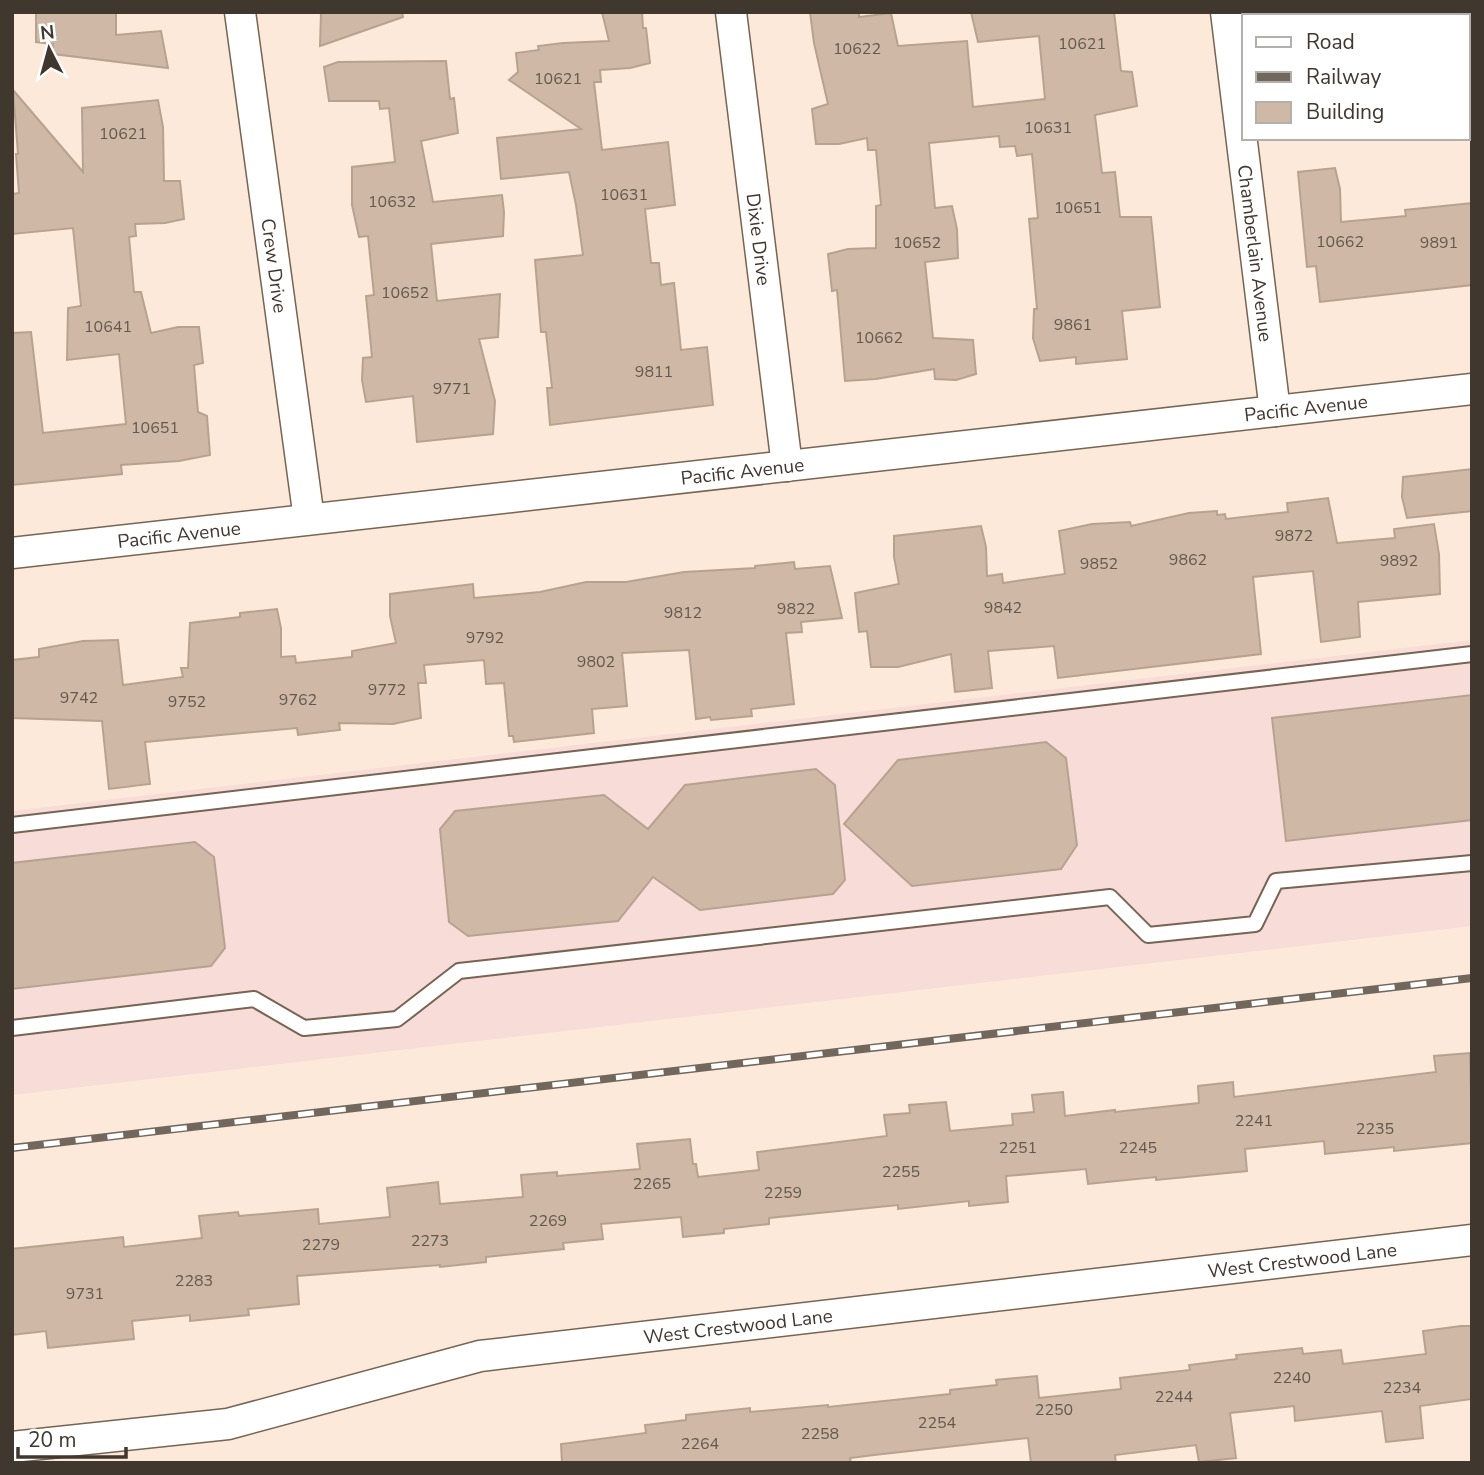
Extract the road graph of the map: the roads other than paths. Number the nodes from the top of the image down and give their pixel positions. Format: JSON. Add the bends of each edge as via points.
{"nodes":[{"id":1,"x":240,"y":12,"type":"edge"},
{"id":2,"x":731,"y":12,"type":"edge"},
{"id":3,"x":1226,"y":12,"type":"edge"},
{"id":4,"x":1472,"y":389,"type":"edge"},
{"id":5,"x":1275,"y":411,"type":"junction"},
{"id":6,"x":787,"y":466,"type":"junction"},
{"id":7,"x":309,"y":519,"type":"junction"},
{"id":8,"x":12,"y":553,"type":"edge"},
{"id":9,"x":1472,"y":654,"type":"edge"},
{"id":10,"x":12,"y":825,"type":"edge"},
{"id":11,"x":1472,"y":863,"type":"edge"},
{"id":12,"x":12,"y":1028,"type":"edge"},
{"id":13,"x":1472,"y":1240,"type":"edge"},
{"id":14,"x":12,"y":1447,"type":"edge"}],
"edges":[{"from":1,"to":7,"type":"street","name":"Crew Drive"},
{"from":2,"to":6,"type":"street","name":"Dixie Drive"},
{"from":3,"to":5,"type":"street","name":"Chamberlain Avenue"},
{"from":4,"to":5,"type":"street","name":"Pacific Avenue"},
{"from":5,"to":6,"type":"street","name":"Pacific Avenue"},
{"from":6,"to":7,"type":"street","name":"Pacific Avenue"},
{"from":7,"to":8,"type":"street","name":"Pacific Avenue"},
{"from":9,"to":10,"type":"lane"},
{"from":11,"to":12,"type":"lane","via":[[1276,881],[1255,924],[1148,935],[1110,897],[459,971],[397,1019],[304,1028],[254,999]]},
{"from":13,"to":14,"type":"street","name":"West Crestwood Lane","via":[[480,1356],[228,1424]]}]}
